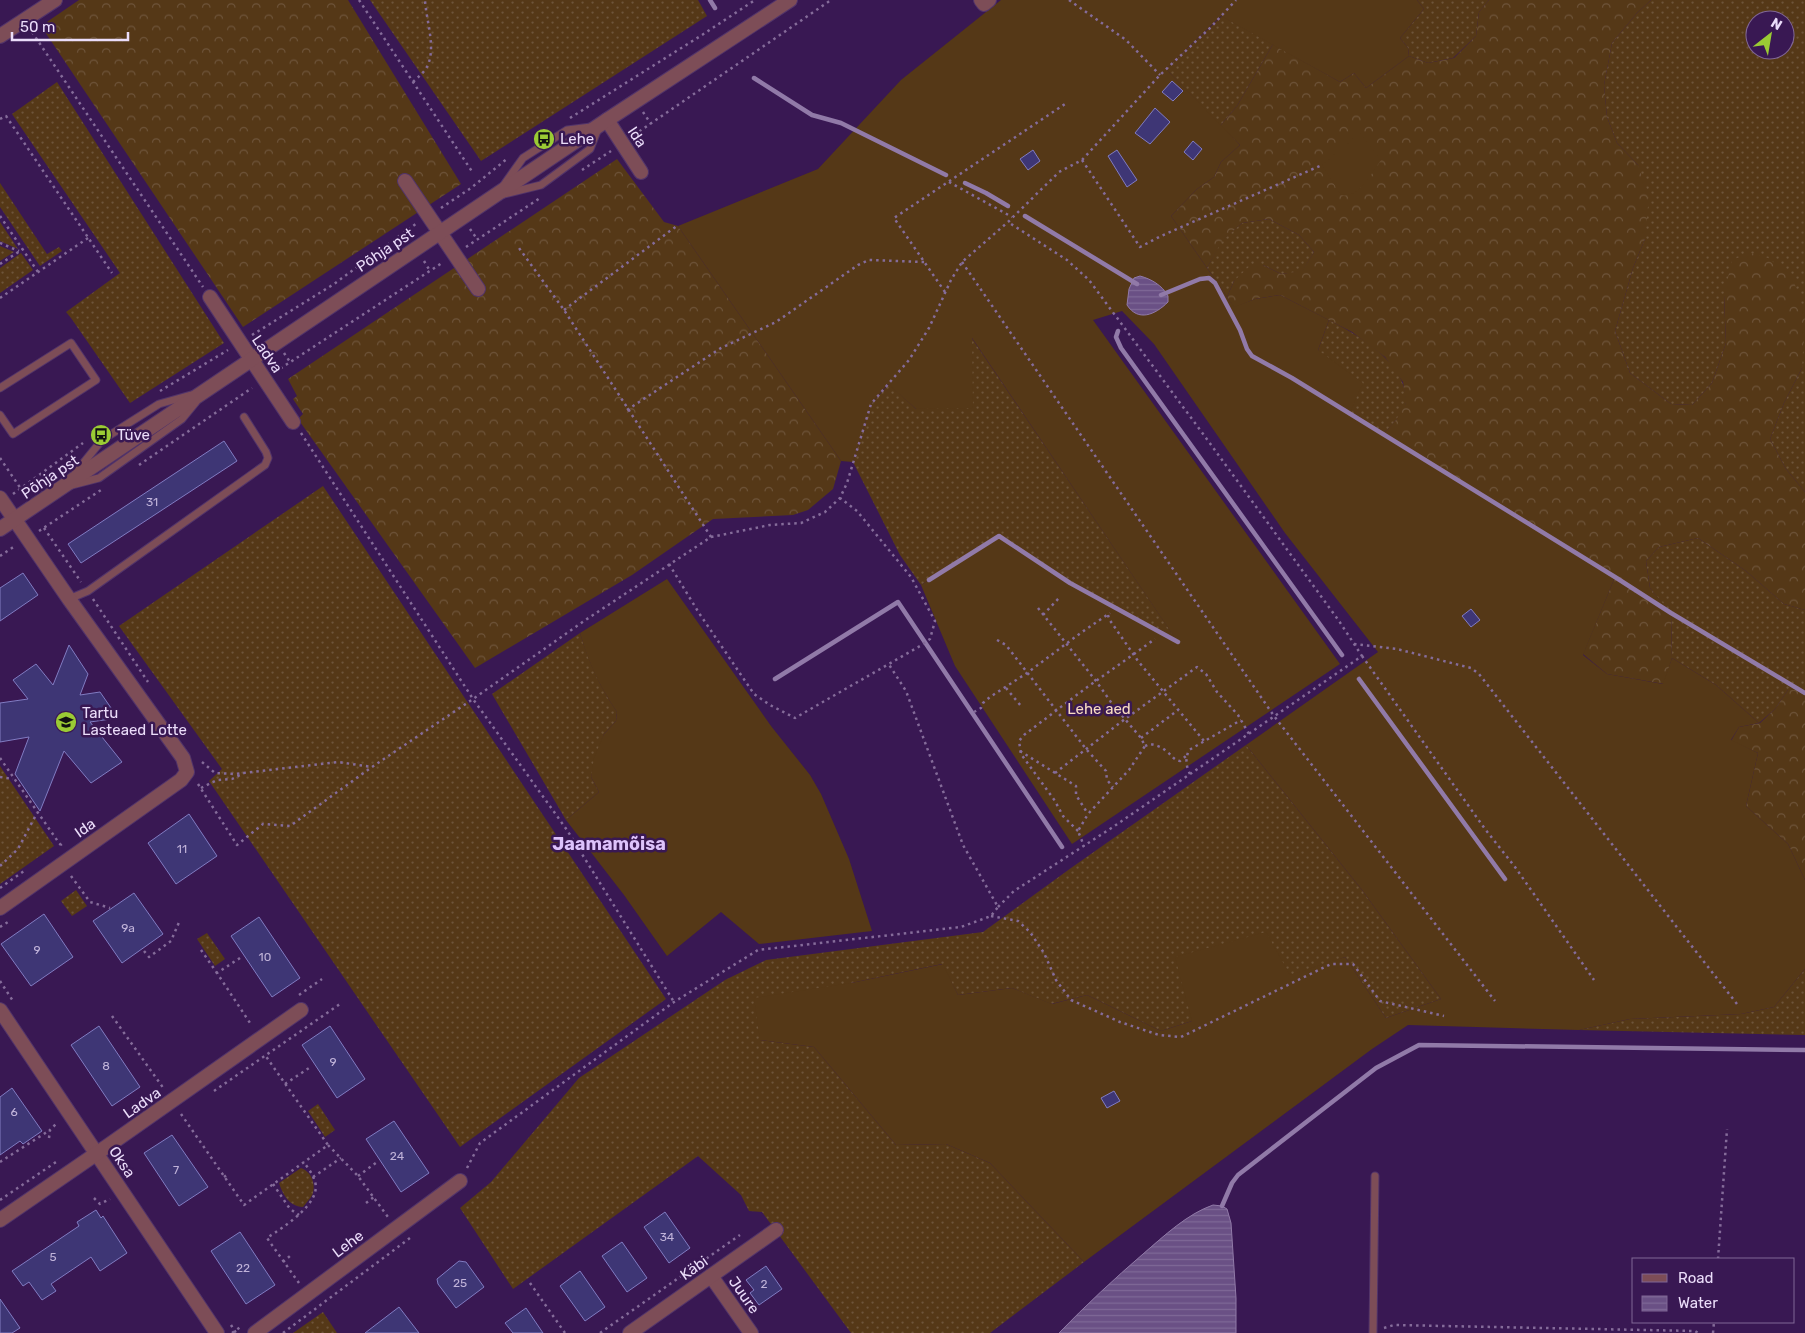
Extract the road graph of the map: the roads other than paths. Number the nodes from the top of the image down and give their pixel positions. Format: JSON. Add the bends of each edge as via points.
{"nodes":[{"id":1,"x":55,"y":0,"type":"edge"},
{"id":2,"x":790,"y":0,"type":"edge"},
{"id":3,"x":981,"y":0,"type":"edge"},
{"id":4,"x":988,"y":0,"type":"edge"},
{"id":5,"x":0,"y":36,"type":"edge"},
{"id":6,"x":603,"y":123,"type":"junction"},
{"id":7,"x":641,"y":172,"type":"dead end"},
{"id":8,"x":405,"y":181,"type":"dead end"},
{"id":9,"x":440,"y":233,"type":"junction"},
{"id":10,"x":478,"y":289,"type":"dead end"},
{"id":11,"x":210,"y":298,"type":"road end"},
{"id":12,"x":252,"y":360,"type":"junction"},
{"id":13,"x":0,"y":388,"type":"edge"},
{"id":14,"x":0,"y":415,"type":"edge"},
{"id":15,"x":244,"y":417,"type":"dead end"},
{"id":16,"x":293,"y":422,"type":"road end"},
{"id":17,"x":0,"y":498,"type":"edge"},
{"id":18,"x":14,"y":520,"type":"junction"},
{"id":19,"x":0,"y":530,"type":"edge"},
{"id":20,"x":69,"y":599,"type":"junction"},
{"id":21,"x":0,"y":908,"type":"edge"},
{"id":22,"x":0,"y":1010,"type":"edge"},
{"id":23,"x":301,"y":1010,"type":"dead end"},
{"id":24,"x":97,"y":1153,"type":"junction"},
{"id":25,"x":1375,"y":1176,"type":"dead end"},
{"id":26,"x":460,"y":1180,"type":"road end"},
{"id":27,"x":0,"y":1220,"type":"edge"},
{"id":28,"x":776,"y":1230,"type":"dead end"},
{"id":29,"x":712,"y":1276,"type":"junction"},
{"id":30,"x":1373,"y":1332,"type":"edge"},
{"id":31,"x":217,"y":1333,"type":"edge"},
{"id":32,"x":255,"y":1333,"type":"edge"},
{"id":33,"x":630,"y":1333,"type":"edge"},
{"id":34,"x":751,"y":1333,"type":"edge"}],
"edges":[{"from":1,"to":5,"type":"street"},
{"from":2,"to":6,"type":"street","name":"Põhja pst"},
{"from":3,"to":4,"type":"street","via":[[984,4]]},
{"from":6,"to":7,"type":"street","name":"Ida"},
{"from":6,"to":9,"type":"street","name":"Põhja pst"},
{"from":8,"to":9,"type":"street"},
{"from":9,"to":10,"type":"street"},
{"from":9,"to":12,"type":"street","name":"Põhja pst"},
{"from":11,"to":12,"type":"street","name":"Ladva"},
{"from":12,"to":16,"type":"street","name":"Ladva"},
{"from":12,"to":18,"type":"street","name":"Põhja pst"},
{"from":13,"to":14,"type":"lane","via":[[71,344],[96,380],[13,434]]},
{"from":15,"to":20,"type":"lane","via":[[266,452],[265,465],[88,591]]},
{"from":17,"to":18,"type":"street"},
{"from":18,"to":19,"type":"street","name":"Põhja pst"},
{"from":18,"to":20,"type":"street"},
{"from":20,"to":21,"type":"street","name":"Ida","via":[[196,773],[181,780]]},
{"from":22,"to":24,"type":"street","name":"Oksa"},
{"from":23,"to":24,"type":"street","name":"Ladva"},
{"from":24,"to":27,"type":"street","name":"Ladva"},
{"from":24,"to":31,"type":"street","name":"Oksa"},
{"from":25,"to":30,"type":"lane"},
{"from":26,"to":32,"type":"street","name":"Lehe"},
{"from":28,"to":29,"type":"street","name":"Käbi"},
{"from":29,"to":33,"type":"street","name":"Käbi"},
{"from":29,"to":34,"type":"street","name":"Juure"}]}
